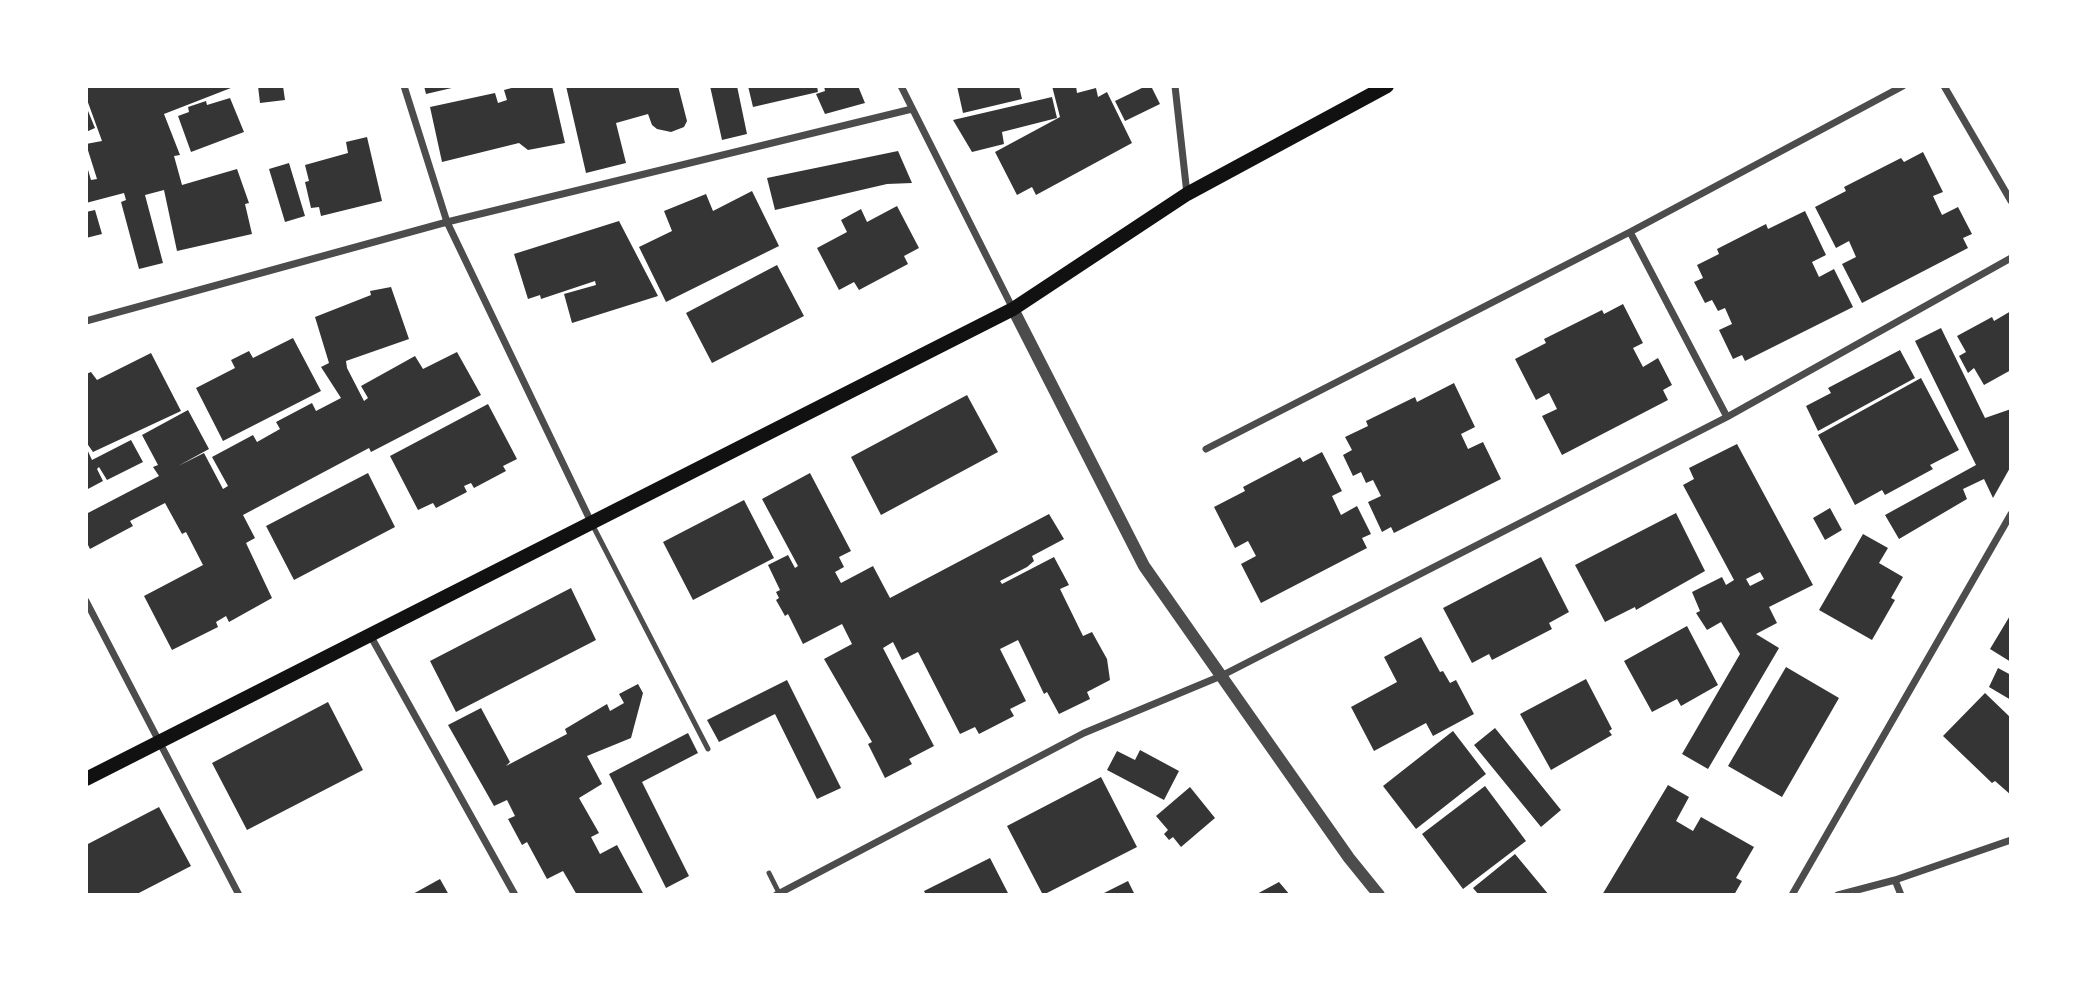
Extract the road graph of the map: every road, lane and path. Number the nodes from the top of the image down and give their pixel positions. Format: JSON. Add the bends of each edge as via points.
{"nodes":[{"id":1,"x":404,"y":86,"type":"edge"},
{"id":2,"x":901,"y":86,"type":"edge"},
{"id":3,"x":1175,"y":86,"type":"edge"},
{"id":4,"x":1387,"y":86,"type":"edge"},
{"id":5,"x":1903,"y":86,"type":"edge"},
{"id":6,"x":1944,"y":86,"type":"edge"},
{"id":7,"x":912,"y":109,"type":"junction"},
{"id":8,"x":1187,"y":194,"type":"junction"},
{"id":9,"x":2011,"y":201,"type":"edge"},
{"id":10,"x":447,"y":222,"type":"junction"},
{"id":11,"x":1630,"y":232,"type":"junction"},
{"id":12,"x":2011,"y":258,"type":"edge"},
{"id":13,"x":1013,"y":309,"type":"junction"},
{"id":14,"x":86,"y":321,"type":"edge"},
{"id":15,"x":1727,"y":417,"type":"junction"},
{"id":16,"x":1206,"y":449,"type":"dead end"},
{"id":17,"x":2011,"y":514,"type":"edge"},
{"id":18,"x":592,"y":524,"type":"junction"},
{"id":19,"x":86,"y":601,"type":"edge"},
{"id":20,"x":370,"y":635,"type":"junction"},
{"id":21,"x":1221,"y":676,"type":"junction"},
{"id":22,"x":156,"y":741,"type":"junction"},
{"id":23,"x":708,"y":749,"type":"dead end"},
{"id":24,"x":86,"y":779,"type":"edge"},
{"id":25,"x":2011,"y":840,"type":"edge"},
{"id":26,"x":769,"y":873,"type":"dead end"},
{"id":27,"x":1895,"y":880,"type":"junction"},
{"id":28,"x":778,"y":894,"type":"edge"},
{"id":29,"x":239,"y":895,"type":"edge"},
{"id":30,"x":515,"y":895,"type":"edge"},
{"id":31,"x":1379,"y":895,"type":"edge"},
{"id":32,"x":1792,"y":895,"type":"edge"},
{"id":33,"x":1838,"y":895,"type":"edge"},
{"id":34,"x":1901,"y":895,"type":"edge"}],
"edges":[{"from":1,"to":10,"type":"street"},
{"from":2,"to":7,"type":"street"},
{"from":3,"to":8,"type":"street"},
{"from":4,"to":8,"type":"main road"},
{"from":5,"to":11,"type":"street"},
{"from":6,"to":9,"type":"street"},
{"from":7,"to":10,"type":"street"},
{"from":7,"to":13,"type":"street"},
{"from":8,"to":13,"type":"main road"},
{"from":10,"to":14,"type":"street"},
{"from":10,"to":18,"type":"street"},
{"from":11,"to":15,"type":"street"},
{"from":11,"to":16,"type":"street"},
{"from":12,"to":15,"type":"street"},
{"from":13,"to":18,"type":"main road"},
{"from":13,"to":21,"type":"street","via":[[1144,566]]},
{"from":15,"to":21,"type":"street"},
{"from":17,"to":32,"type":"street"},
{"from":18,"to":20,"type":"main road"},
{"from":18,"to":23,"type":"lane"},
{"from":19,"to":22,"type":"street"},
{"from":20,"to":22,"type":"main road"},
{"from":20,"to":30,"type":"street"},
{"from":21,"to":28,"type":"street","via":[[1084,733]]},
{"from":21,"to":31,"type":"street"},
{"from":22,"to":24,"type":"main road"},
{"from":22,"to":29,"type":"street"},
{"from":25,"to":27,"type":"street"},
{"from":26,"to":28,"type":"lane"},
{"from":27,"to":33,"type":"street"},
{"from":27,"to":34,"type":"street"}]}
